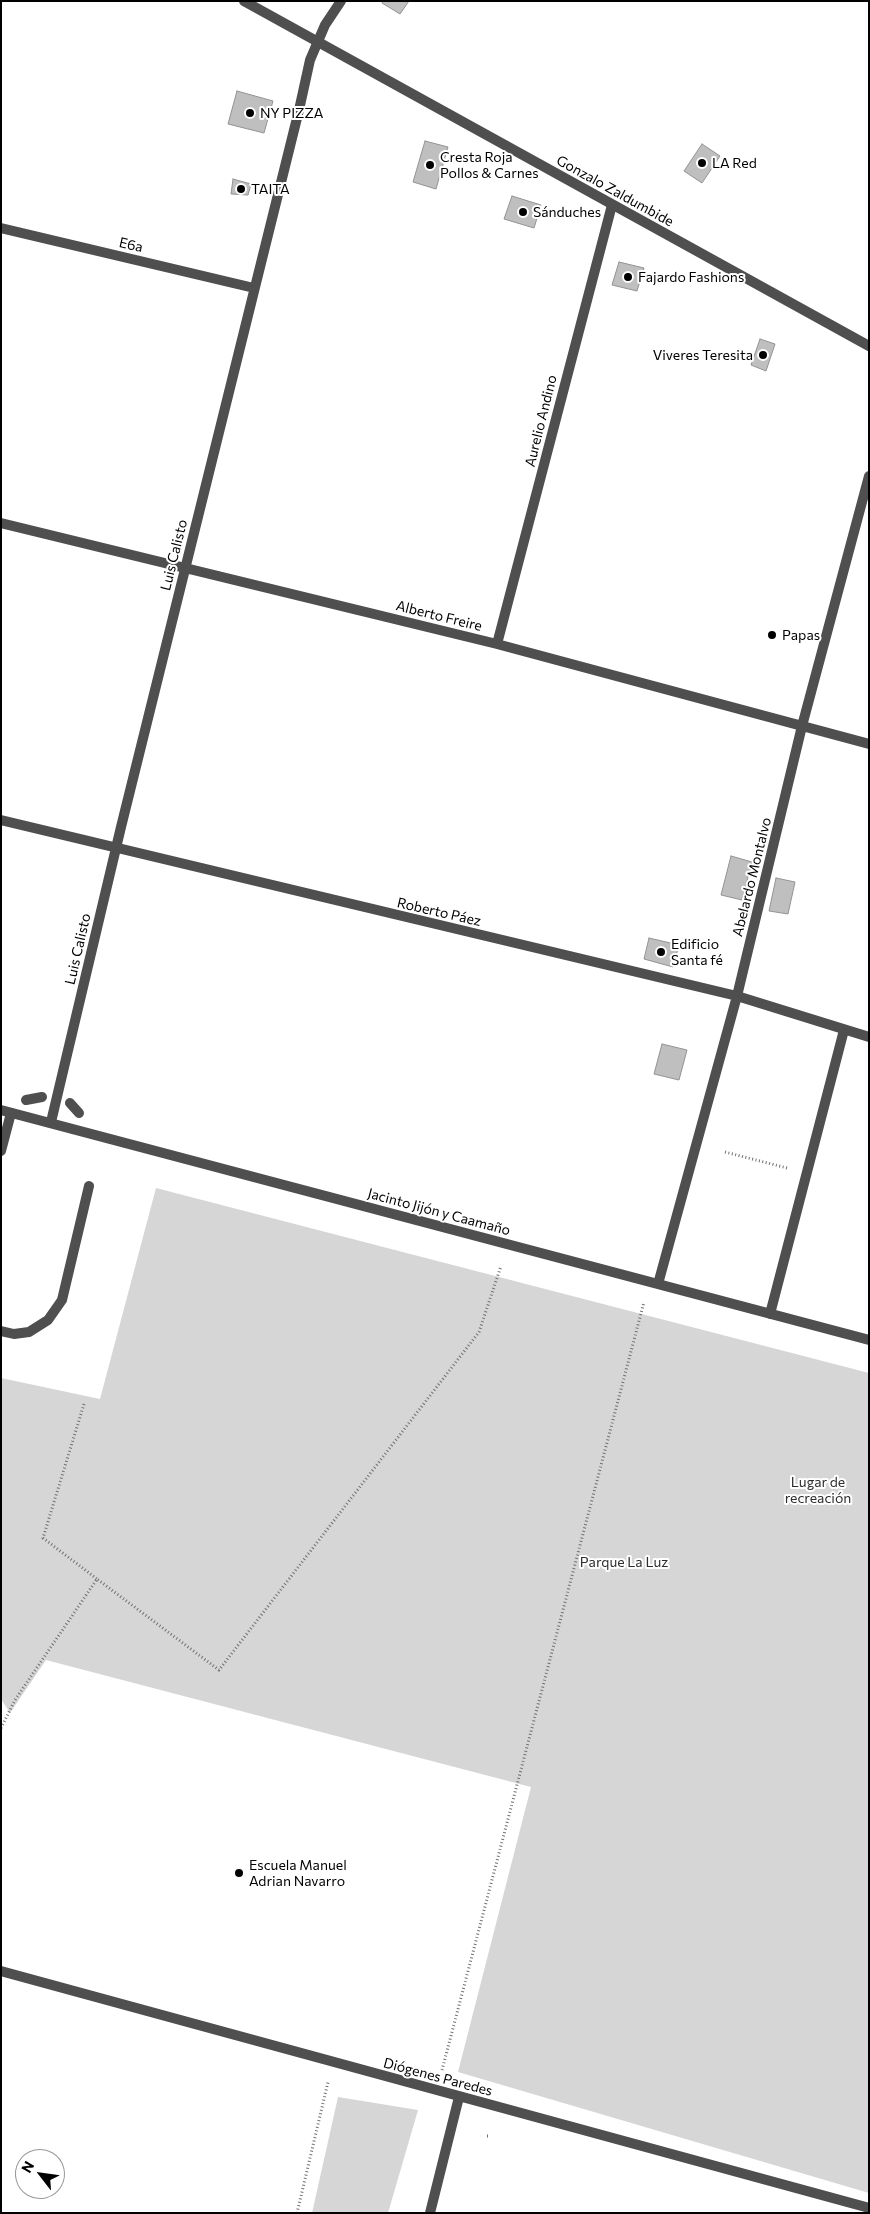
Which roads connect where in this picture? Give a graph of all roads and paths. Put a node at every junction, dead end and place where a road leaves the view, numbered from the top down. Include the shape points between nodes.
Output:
1 (244, 1) edge
2 (341, 1) edge
3 (316, 42) junction
4 (612, 205) junction
5 (1, 228) edge
6 (254, 288) junction
7 (869, 346) edge
8 (869, 476) edge
9 (1, 523) edge
10 (185, 569) junction
11 (497, 644) junction
12 (802, 726) junction
13 (869, 744) edge
14 (1, 820) edge
15 (116, 849) junction
16 (737, 996) junction
17 (844, 1030) junction
18 (869, 1037) edge
19 (42, 1097) dead end
20 (26, 1100) dead end
21 (70, 1103) dead end
22 (6, 1111) edge
23 (79, 1113) dead end
24 (51, 1122) junction
25 (1, 1151) edge
26 (725, 1152) dead end
27 (792, 1170) dead end
28 (89, 1186) dead end
29 (501, 1266) dead end
30 (658, 1284) junction
31 (644, 1301) dead end
32 (770, 1314) junction
33 (1, 1331) edge
34 (869, 1340) edge
35 (84, 1404) dead end
36 (98, 1579) junction
37 (1, 1728) edge
38 (1, 1971) edge
39 (441, 2075) dead end
40 (329, 2078) dead end
41 (459, 2097) junction
42 (869, 2208) edge
43 (297, 2213) edge
44 (430, 2213) edge

1 - 3 street, Gonzalo Zaldumbide
2 - 3 street, Luis Calisto
3 - 4 street, Gonzalo Zaldumbide
3 - 6 street, Luis Calisto
4 - 7 street, Gonzalo Zaldumbide
4 - 11 street, Aurelio Andino
5 - 6 street, E6a
6 - 10 street, Luis Calisto
8 - 12 street, Abelardo Montalvo
9 - 10 street, Alberto Freire
10 - 11 street, Alberto Freire
10 - 15 street, Luis Calisto
11 - 12 street, Alberto Freire
12 - 13 street, Alberto Freire
12 - 16 street, Abelardo Montalvo
14 - 15 street, Roberto Páez
15 - 16 street, Roberto Páez
15 - 24 street, Luis Calisto
16 - 17 street, Roberto Páez
16 - 30 street, Abelardo Montalvo
17 - 18 street, Roberto Páez
17 - 32 street
19 - 20 street
21 - 23 street
22 - 24 street, Jacinto Jijón y Caamaño
22 - 25 street
24 - 30 street, Jacinto Jijón y Caamaño
26 - 27 path
28 - 33 street via 62,1300 48,1320 29,1332 14,1334
29 - 36 path via 479,1332 220,1670
30 - 32 street, Jacinto Jijón y Caamaño
31 - 39 path
32 - 34 street, Jacinto Jijón y Caamaño
35 - 36 path via 43,1538
36 - 37 path via 15,1700
38 - 41 street, Diógenes Paredes
40 - 43 path
41 - 42 street, Diógenes Paredes
41 - 44 street

